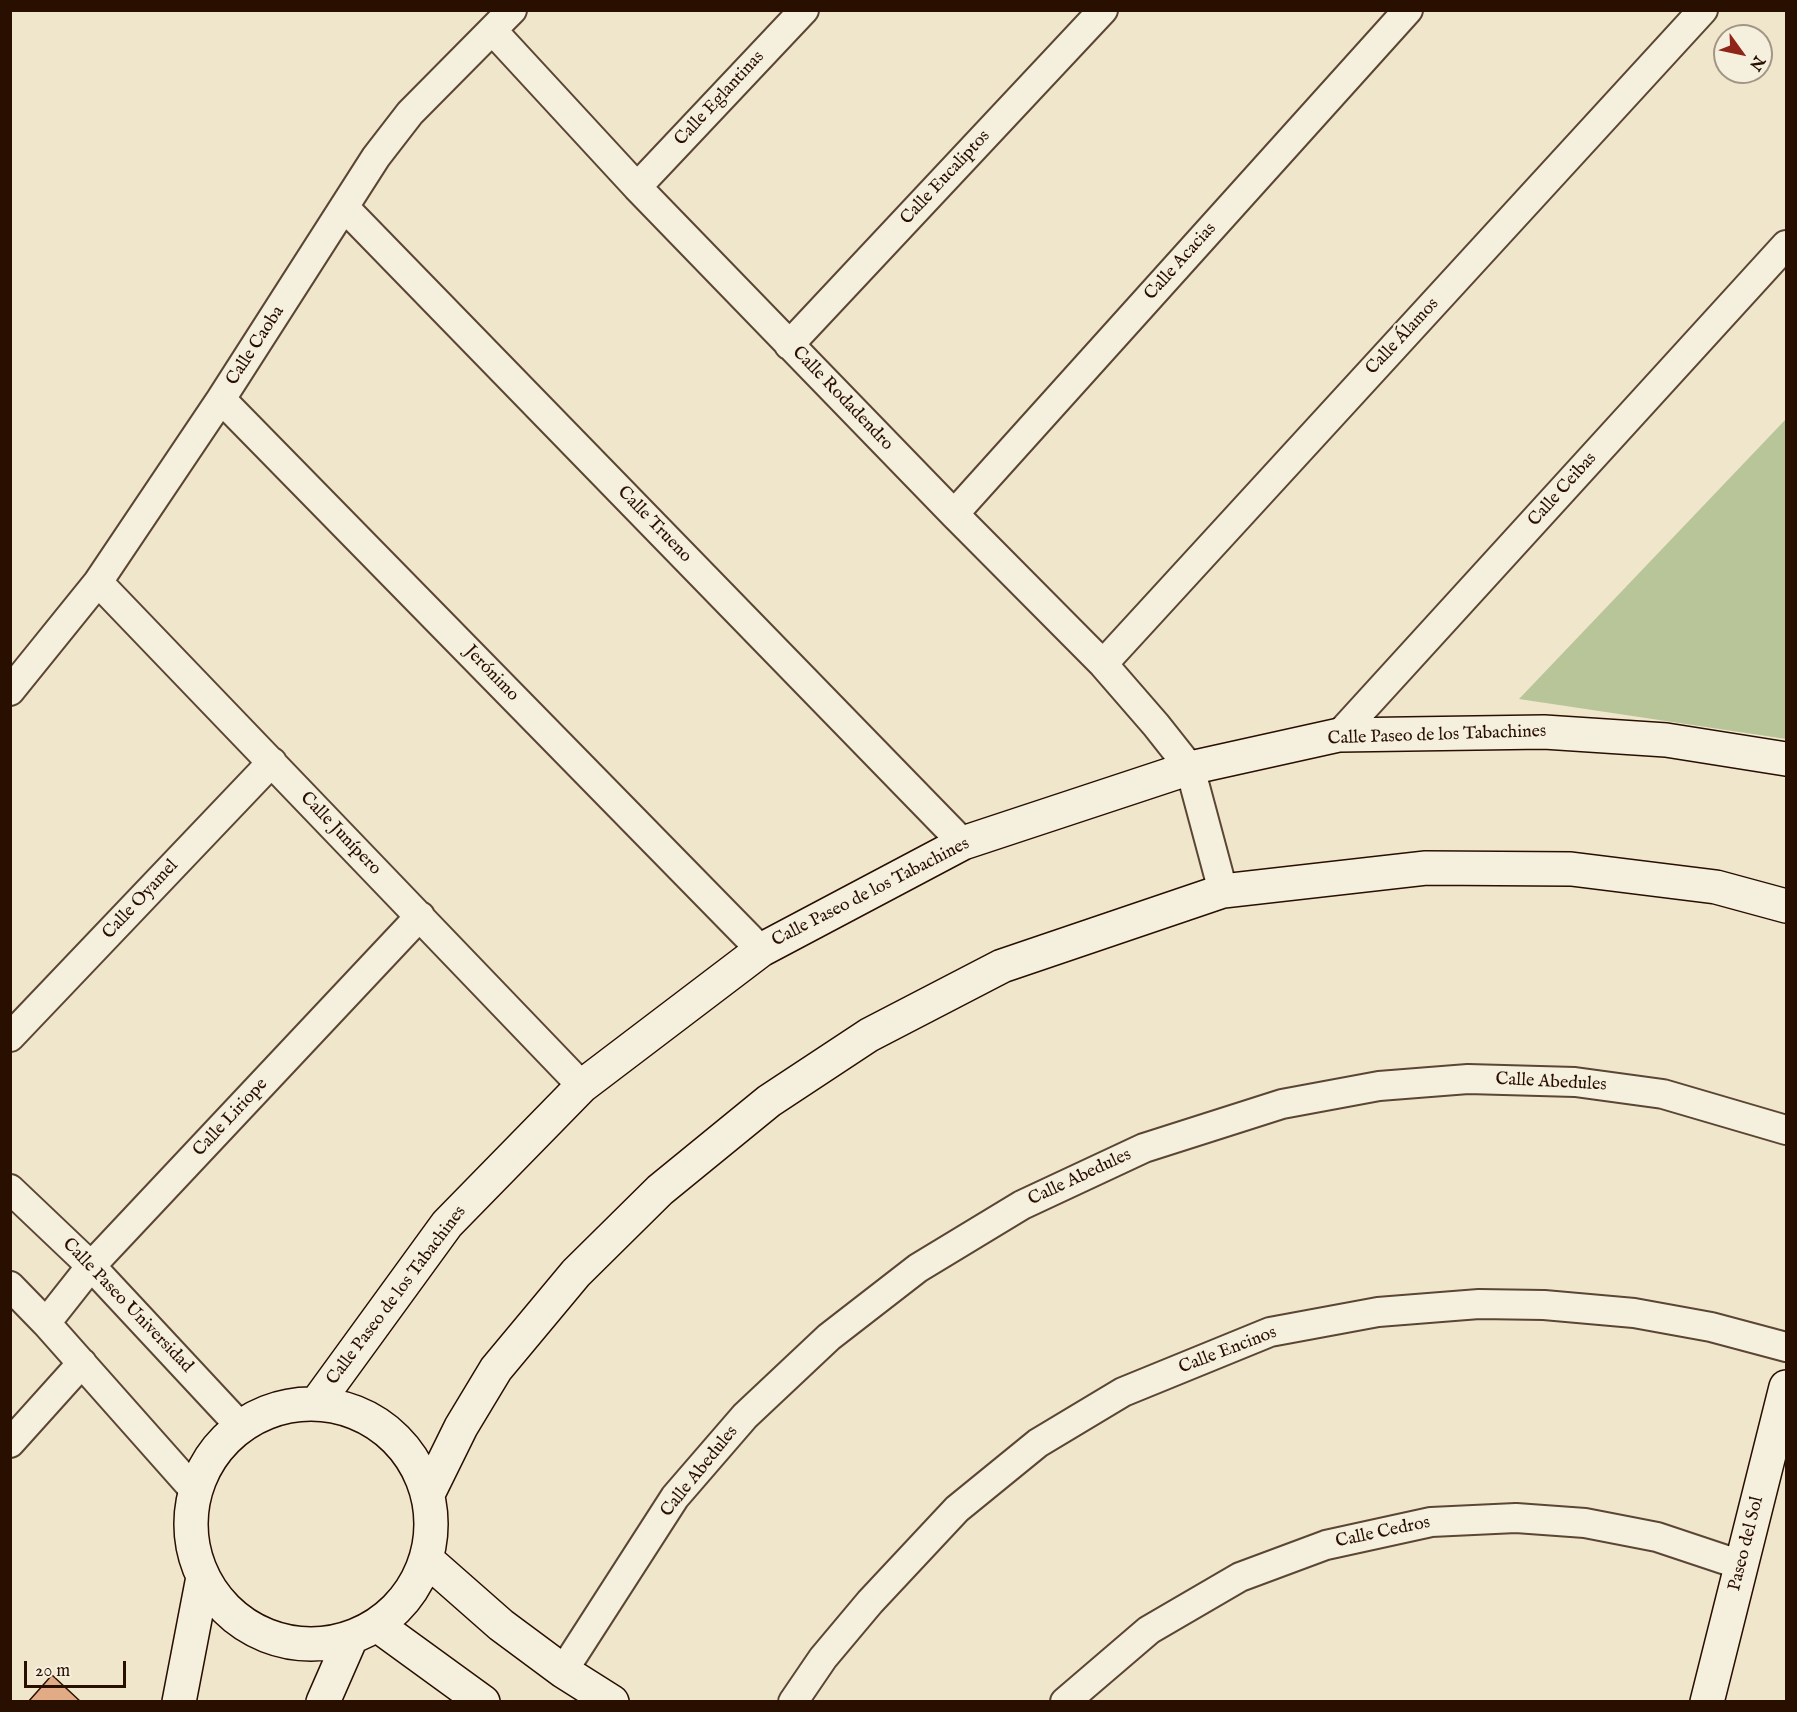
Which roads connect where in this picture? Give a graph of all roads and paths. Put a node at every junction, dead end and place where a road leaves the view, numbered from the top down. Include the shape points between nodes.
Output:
1 (512, 10) edge
2 (804, 10) edge
3 (1103, 10) edge
4 (1408, 10) edge
5 (1703, 10) edge
6 (493, 31) junction
7 (637, 187) junction
8 (345, 208) junction
9 (1786, 244) edge
10 (789, 345) junction
11 (221, 399) junction
12 (954, 514) junction
13 (98, 582) junction
14 (1103, 664) junction
15 (10, 691) edge
16 (1339, 735) junction
17 (1786, 759) edge
18 (272, 762) junction
19 (1190, 768) junction
20 (963, 843) junction
21 (1223, 891) junction
22 (1786, 906) edge
23 (420, 916) junction
24 (761, 950) junction
25 (10, 1037) edge
26 (582, 1086) junction
27 (1786, 1130) edge
28 (10, 1189) edge
29 (91, 1266) junction
30 (10, 1286) edge
31 (46, 1323) junction
32 (1786, 1347) edge
33 (82, 1363) junction
34 (1786, 1387) edge
35 (316, 1404) junction
36 (241, 1427) junction
37 (10, 1443) edge
38 (196, 1492) junction
39 (428, 1494) junction
40 (426, 1559) junction
41 (1741, 1565) junction
42 (203, 1577) junction
43 (364, 1631) junction
44 (563, 1671) junction
45 (179, 1701) edge
46 (323, 1701) edge
47 (483, 1701) edge
48 (612, 1701) edge
49 (794, 1701) edge
50 (1065, 1701) edge
51 (1707, 1701) edge

1 - 6 street, Calle Caoba
2 - 7 street, Calle Eglantinas
3 - 10 street, Calle Eucaliptos
4 - 12 street, Calle Acacias
5 - 14 street, Calle Álamos
6 - 7 street, Calle Rodadendro
6 - 8 street, Calle Caoba via 410,113
7 - 10 street, Calle Rodadendro
8 - 11 street, Calle Caoba
8 - 20 street, Calle Trueno
9 - 16 street, Calle Ceibas
10 - 12 street, Calle Rodadendro
11 - 13 street, Calle Caoba
11 - 24 street, Jerónimo
12 - 14 street, Calle Rodadendro
13 - 15 street, Calle Caoba
13 - 18 street, Calle Junípero
14 - 19 street, Calle Rodadendro
16 - 17 street, Calle Paseo de los Tabachines via 1544,732 1666,740
16 - 19 street, Calle Paseo de los Tabachines
18 - 23 street, Calle Junípero
18 - 25 street, Calle Oyamel
19 - 20 street, Calle Paseo de los Tabachines
19 - 21 street
20 - 24 street, Calle Paseo de los Tabachines
21 - 22 street via 1426,868 1571,869 1716,887
21 - 39 street via 1002,966 869,1035 769,1101 660,1190 576,1273 496,1369 461,1427
23 - 26 street, Calle Junípero
23 - 29 street, Calle Liriope
24 - 26 street, Calle Paseo de los Tabachines
26 - 35 street, Calle Paseo de los Tabachines via 447,1224
27 - 44 street, Calle Abedules via 1663,1094 1575,1082 1468,1079 1379,1086 1282,1104 1144,1148 1023,1205 918,1268 829,1337 745,1416 675,1497
28 - 29 street, Calle Paseo Universidad
29 - 31 street, Calle Liriope
29 - 36 street, Calle Paseo Universidad
30 - 31 street
31 - 33 street
32 - 49 street, Calle Encinos via 1634,1312 1544,1305 1479,1304 1378,1312 1270,1332 1123,1392 1038,1443 957,1509 870,1602 823,1658
33 - 37 street
33 - 38 street
34 - 41 street, Paseo del Sol
35 - 36 street via 276,1409
35 - 39 street via 346,1408 375,1421 398,1440 417,1466
36 - 38 street via 213,1455
38 - 42 street via 191,1521
39 - 40 street via 431,1527
40 - 43 street via 407,1596
40 - 44 street via 501,1625
41 - 50 street, Calle Cedros via 1657,1537 1585,1523 1516,1518 1431,1522 1326,1545 1240,1577 1149,1630
41 - 51 street, Paseo del Sol
42 - 43 street via 219,1601 240,1621 265,1636 322,1644
42 - 45 street
43 - 46 street
43 - 47 street
44 - 48 street

